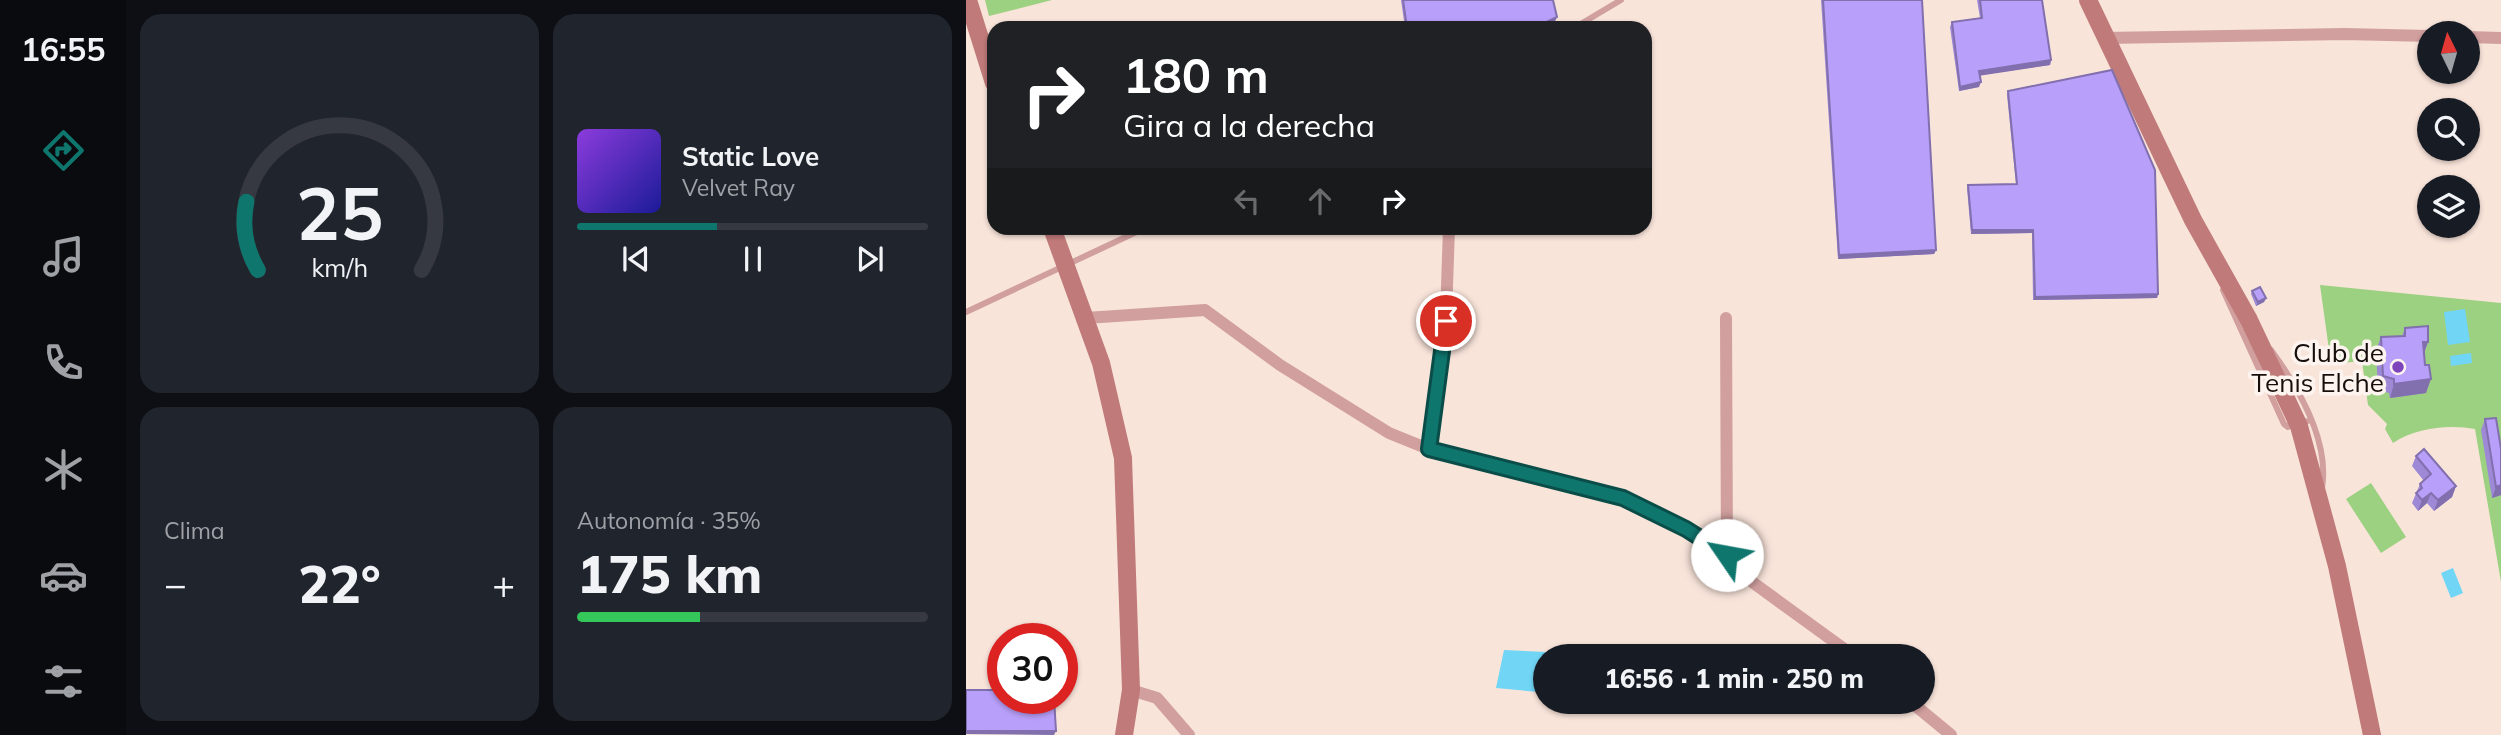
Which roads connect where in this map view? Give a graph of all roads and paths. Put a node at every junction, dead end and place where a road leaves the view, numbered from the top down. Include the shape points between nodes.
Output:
1 (968, 0) edge
2 (1621, 0) edge
3 (2088, 0) edge
4 (1586, 21) edge
5 (2417, 36) edge
6 (2480, 37) edge
7 (2104, 38) junction
8 (2501, 38) edge
9 (987, 61) edge
10 (1055, 235) edge
11 (1130, 235) edge
12 (1449, 235) edge
13 (1066, 264) junction
14 (2222, 272) junction
15 (966, 312) edge
16 (1086, 318) junction
17 (1726, 318) dead end
18 (2277, 380) junction
19 (1429, 449) junction
20 (1727, 555) junction
21 (1837, 644) edge
22 (1131, 690) junction
23 (1926, 714) edge
24 (1124, 735) edge
25 (1189, 735) edge
26 (1951, 735) edge
27 (2372, 735) edge

1 - 9 main road
2 - 4 lane
3 - 7 main road
5 - 7 street
6 - 8 street
7 - 14 main road
10 - 13 main road
11 - 13 lane
12 - 19 street via 1446,345
13 - 15 lane
13 - 16 main road
14 - 18 main road
14 - 18 lane via 2222,287
16 - 19 street via 1205,310 1280,365 1389,433
16 - 22 main road via 1122,458
17 - 20 street
18 - 27 main road via 2305,423
19 - 20 street via 1623,498
20 - 21 street via 1748,579
22 - 24 main road
22 - 25 street via 1157,698
23 - 26 street

